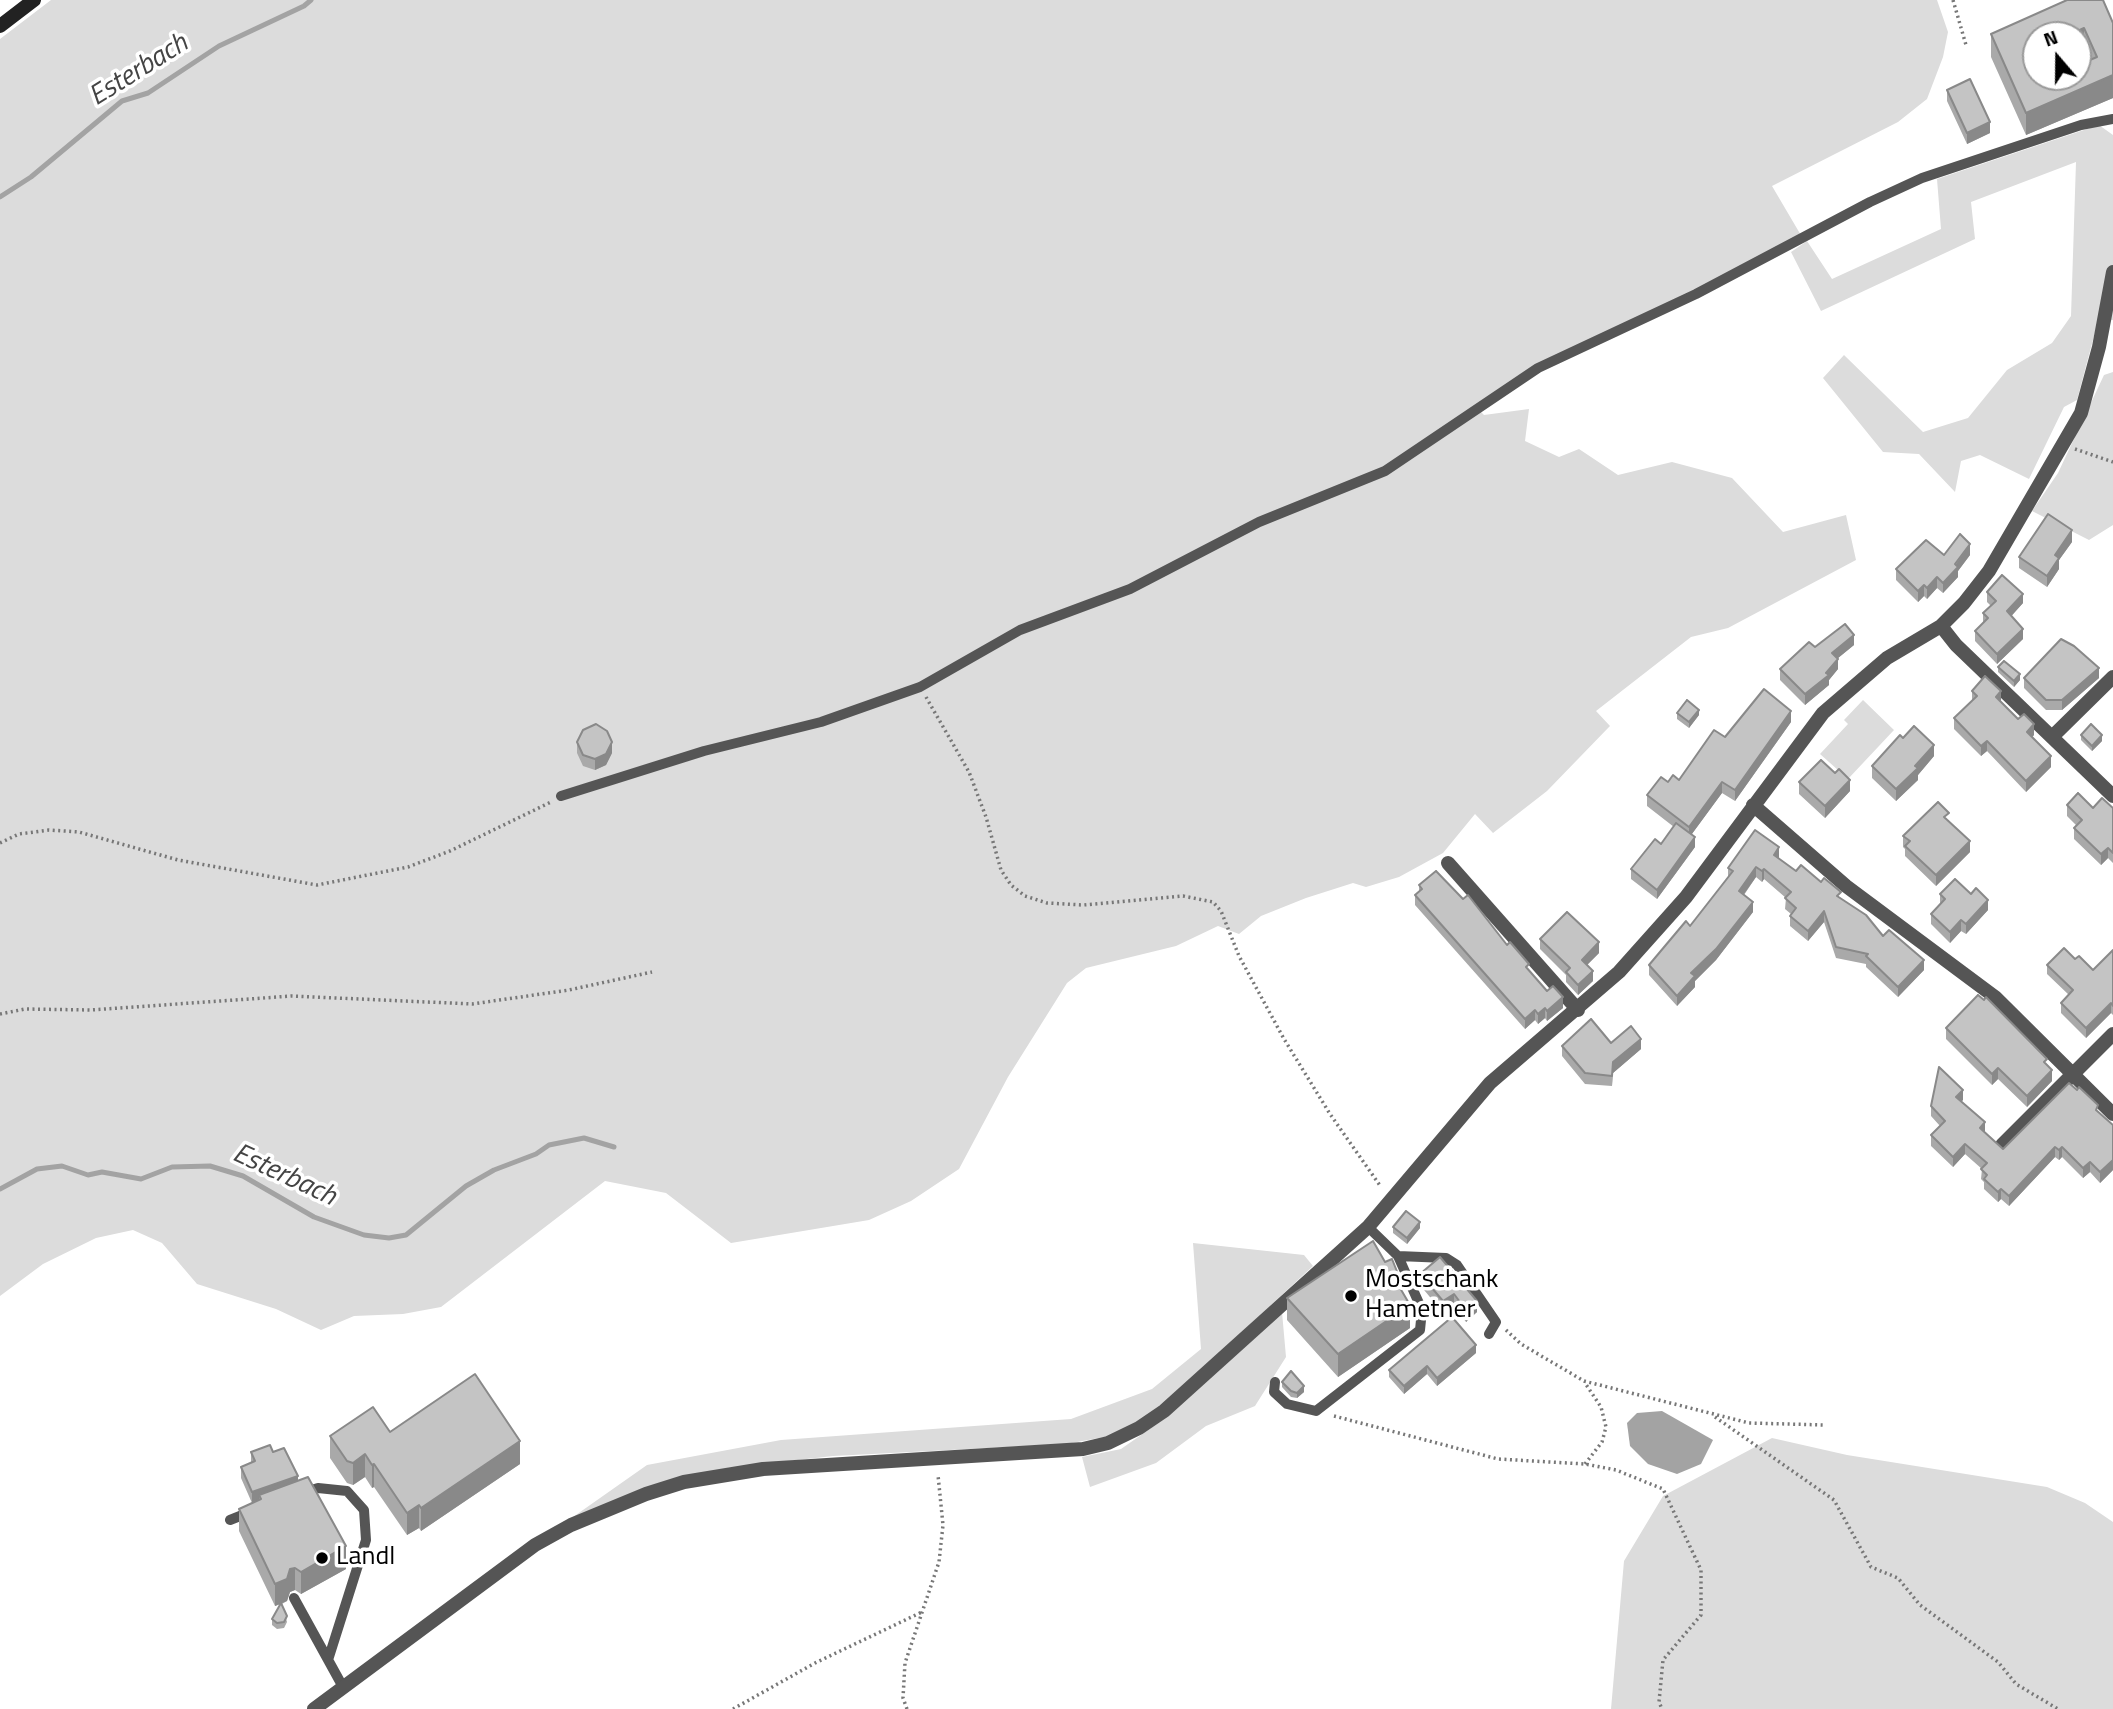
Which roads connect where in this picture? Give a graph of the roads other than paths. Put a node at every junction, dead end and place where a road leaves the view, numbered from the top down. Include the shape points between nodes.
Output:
1 (34, 0) edge
2 (0, 26) edge
3 (2113, 119) edge
4 (2113, 272) edge
5 (1941, 626) junction
6 (2113, 677) edge
7 (2052, 737) junction
8 (561, 796) road end
9 (2113, 796) edge
10 (1753, 805) junction
11 (1448, 863) dead end
12 (1578, 1010) junction
13 (2113, 1034) edge
14 (2072, 1075) junction
15 (2113, 1114) edge
16 (2002, 1145) edge
17 (1368, 1227) junction
18 (1398, 1256) junction
19 (1489, 1334) dead end
20 (1275, 1382) dead end
21 (293, 1496) edge
22 (268, 1505) edge
23 (230, 1520) dead end
24 (294, 1598) dead end
25 (328, 1660) junction
26 (343, 1687) junction
27 (314, 1709) edge

1 - 2 street
3 - 8 lane via 2081,125 1922,178 1870,202 1696,294 1538,368 1385,471 1259,522 1130,589 1020,631 920,687 821,722 690,755
4 - 5 street via 2081,413 1989,570
5 - 7 street
5 - 10 street via 1887,658 1823,713
6 - 7 street
7 - 9 street
10 - 12 street via 1655,934
10 - 14 street via 1846,886 1995,997
11 - 12 street
12 - 17 street via 1490,1083
13 - 14 street
14 - 15 street
14 - 16 street
17 - 18 lane
17 - 26 street via 1190,1390 1139,1428 1108,1443 1083,1449 763,1469 684,1482 608,1509 536,1545
18 - 19 lane via 1446,1258 1457,1265 1496,1322
18 - 20 lane via 1422,1310 1420,1330 1316,1411 1287,1404 1274,1392
21 - 25 lane via 318,1488 347,1491 364,1510 366,1539
22 - 23 lane
24 - 25 lane
25 - 26 lane
26 - 27 street

